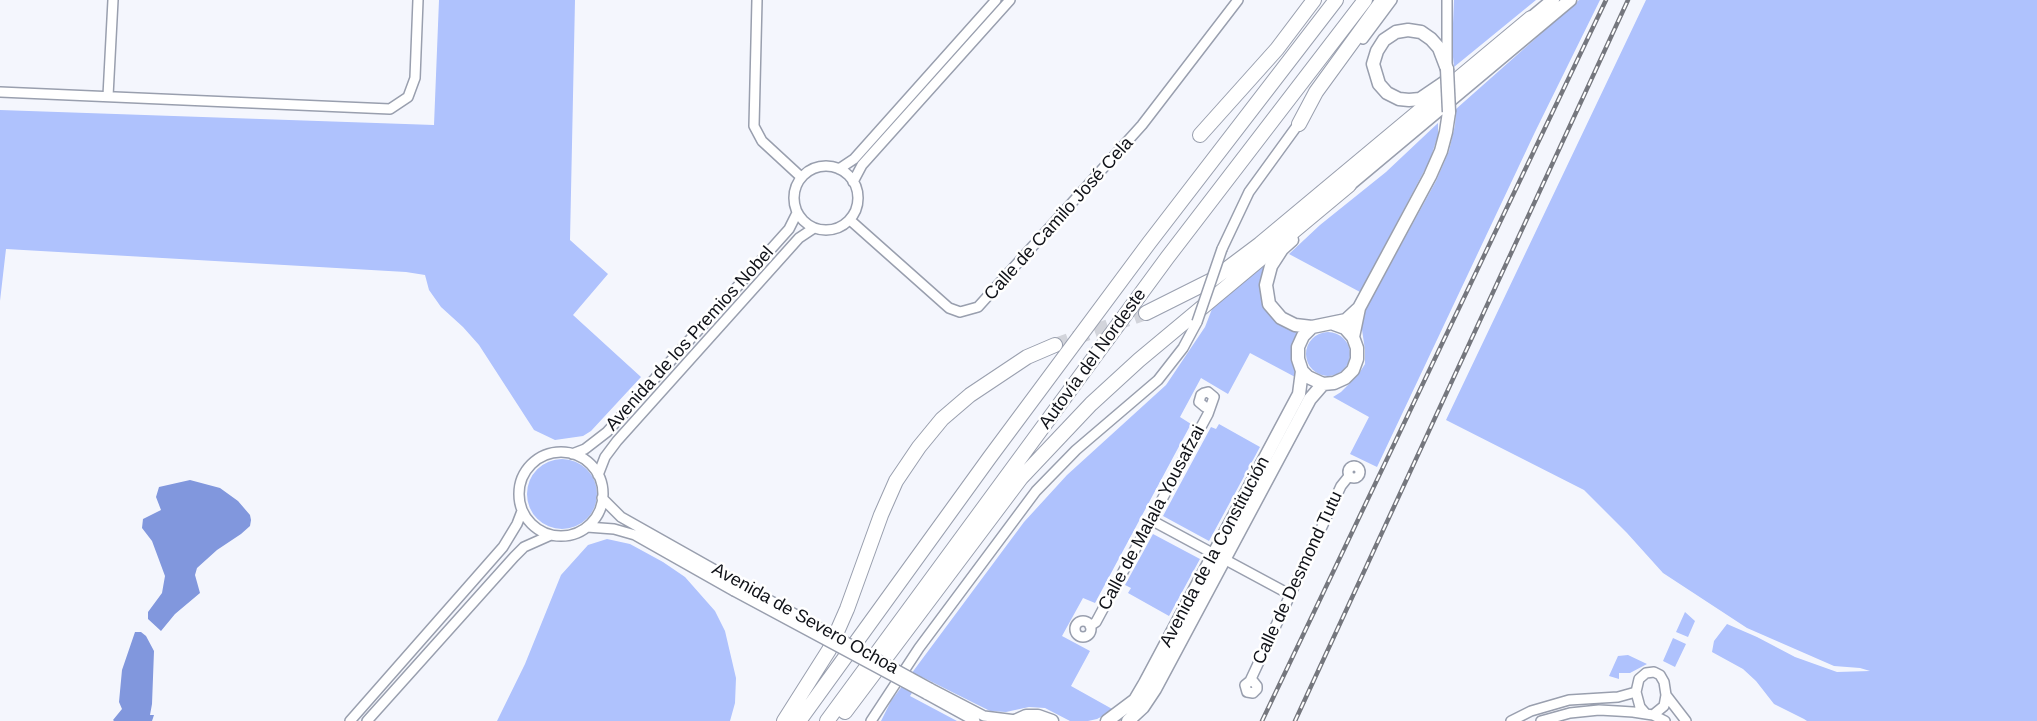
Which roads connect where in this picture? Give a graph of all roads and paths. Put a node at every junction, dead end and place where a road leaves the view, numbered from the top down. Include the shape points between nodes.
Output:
1 (113, 0) edge
2 (418, 0) edge
3 (757, 0) edge
4 (996, 0) edge
5 (1010, 0) edge
6 (1238, 0) edge
7 (1314, 0) edge
8 (1336, 0) edge
9 (1365, 0) edge
10 (1383, 0) edge
11 (1392, 0) edge
12 (1447, 0) edge
13 (1553, 0) edge
14 (1570, 0) edge
15 (1532, 18) junction
16 (1447, 67) junction
17 (0, 92) edge
18 (108, 96) junction
19 (1299, 124) junction
20 (1200, 135) dead end
21 (839, 169) junction
22 (801, 177) junction
23 (853, 182) junction
24 (1349, 184) junction
25 (797, 213) junction
26 (850, 219) junction
27 (814, 228) junction
28 (1359, 308) junction
29 (1146, 313) tunnel mouth
30 (1334, 324) junction
31 (1312, 327) junction
32 (1353, 337) junction
33 (1055, 345) tunnel mouth
34 (1302, 371) junction
35 (1323, 384) junction
36 (1209, 407) dead end
37 (572, 454) junction
38 (598, 475) junction
39 (1349, 476) dead end
40 (602, 498) junction
41 (522, 511) junction
42 (1151, 520) junction
43 (587, 526) junction
44 (551, 535) junction
45 (1219, 557) junction
46 (736, 587) junction
47 (1289, 594) junction
48 (1090, 626) dead end
49 (1250, 681) dead end
50 (928, 691) junction
51 (1636, 692) junction
52 (1666, 695) junction
53 (1143, 707) junction
54 (1650, 714) junction
55 (350, 721) edge
56 (367, 721) edge
57 (784, 721) edge
58 (799, 721) edge
59 (826, 721) edge
60 (838, 721) edge
61 (871, 721) edge
62 (975, 721) edge
63 (1015, 721) edge
64 (1052, 721) edge
65 (1107, 721) edge
66 (1128, 721) edge
67 (1139, 721) edge
68 (1511, 721) edge
69 (1541, 721) edge
70 (1665, 721) edge
71 (1686, 721) edge

1 - 18 street
2 - 18 street via 415,78 408,97 390,109
3 - 22 street via 754,126 762,141
4 - 21 street via 854,159
5 - 23 street via 862,165
6 - 26 street, Calle de Camilo José Cela via 1142,125 978,307 960,312 949,308
7 - 20 highway via 1277,49
8 - 58 highway, Autovía del Nordeste via 1149,243
9 - 59 highway, Autovía del Nordeste via 1160,268
10 - 19 highway via 1316,92
11 - 19 street
12 - 16 street
13 - 15 main road
14 - 24 main road
15 - 16 main road via 1419,99 1399,99 1387,93 1379,84 1374,64 1384,40 1408,30 1431,39
15 - 29 highway via 1260,244 1212,280
16 - 28 main road, bridge via 1449,112 1441,151
17 - 18 street
19 - 61 street, bridge via 1249,192 1183,348 1158,380 1076,450 1036,491 918,648
21 - 22 street via 819,167
21 - 23 street
22 - 25 street via 794,194
23 - 26 street via 858,201
24 - 31 main road via 1282,249 1271,266 1266,285 1269,304 1281,318
24 - 60 highway via 1091,404 1021,478
25 - 27 street
25 - 37 street, Avenida de los Premios Nobel via 789,229 607,432
26 - 27 street via 833,229
27 - 38 street, Avenida de los Premios Nobel via 800,238 624,433 605,457
28 - 30 main road via 1346,320
28 - 32 main road
30 - 31 main road
30 - 32 main road
31 - 34 main road via 1298,347
32 - 35 main road via 1358,348 1353,370 1345,378
33 - 57 highway via 1027,357 970,394 919,447 896,481 829,650
34 - 35 main road
34 - 45 main road, Avenida de la Constitución via 1299,394
35 - 45 main road, Avenida de la Constitución via 1310,399
36 - 42 street, Calle de Malala Yousafzai
37 - 38 street via 592,466
37 - 41 street via 542,457 527,470 518,495
38 - 40 street
39 - 47 street, Calle de Desmond Tutu
40 - 43 street via 598,514
40 - 46 street, Avenida de Severo Ochoa via 621,517
41 - 44 street via 534,526
41 - 55 street via 503,547
42 - 45 street
42 - 48 street, Calle de Malala Yousafzai via 1096,622
43 - 44 street via 564,536
43 - 46 street, Avenida de Severo Ochoa via 635,536
44 - 56 street via 531,543 514,557
45 - 47 street
45 - 53 main road, Avenida de la Constitución
45 - 65 main road, Avenida de la Constitución via 1135,700
46 - 50 street, Avenida de Severo Ochoa, bridge
47 - 49 street, Calle de Desmond Tutu
50 - 62 street, Avenida de Severo Ochoa
50 - 63 street, Avenida de Severo Ochoa via 984,716
51 - 52 street via 1639,679 1654,672 1664,682
51 - 54 street via 1640,708
51 - 68 street via 1569,700
52 - 54 street via 1664,706
52 - 71 street
53 - 66 main road, Avenida de la Constitución
53 - 67 street
54 - 69 street via 1599,710
54 - 70 street
63 - 64 main road via 1038,716

